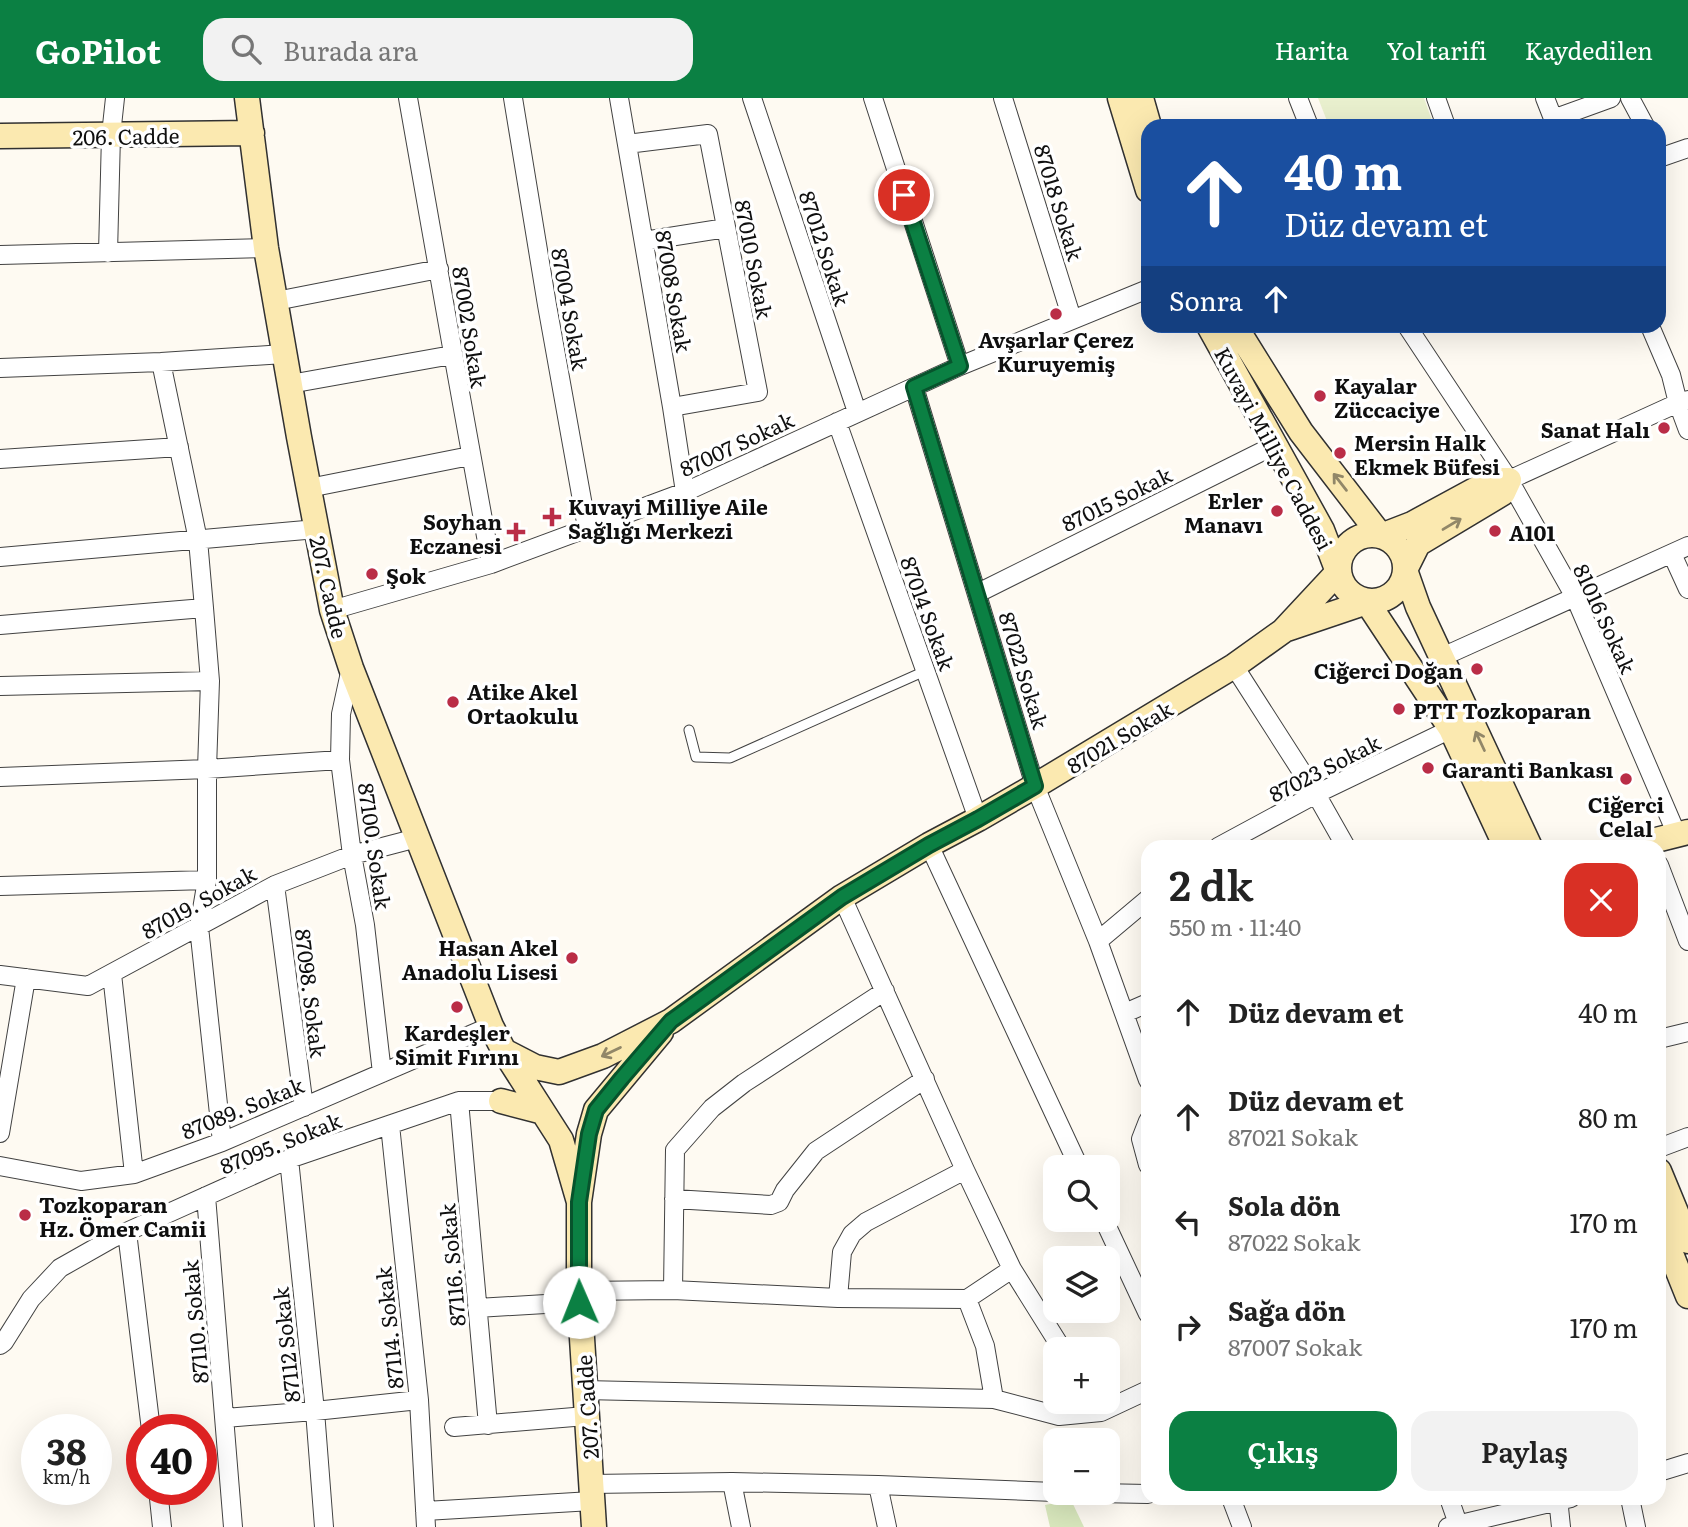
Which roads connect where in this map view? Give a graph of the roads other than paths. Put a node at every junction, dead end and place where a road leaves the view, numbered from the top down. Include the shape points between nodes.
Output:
1 (115, 98) edge
2 (247, 98) edge
3 (408, 98) edge
4 (513, 98) edge
5 (619, 98) edge
6 (752, 98) edge
7 (873, 98) edge
8 (1003, 98) edge
9 (1120, 98) edge
10 (1141, 98) edge
11 (1298, 98) edge
12 (1436, 98) edge
13 (1545, 98) edge
14 (1611, 98) edge
15 (1630, 98) edge
16 (1147, 119) edge
17 (1306, 119) edge
18 (1444, 119) edge
19 (1554, 119) edge
20 (1562, 119) edge
21 (1641, 119) edge
22 (252, 134) junction
23 (111, 135) junction
24 (0, 136) edge
25 (627, 145) junction
26 (1688, 148) edge
27 (1666, 154) edge
28 (1141, 167) edge
29 (726, 228) junction
30 (644, 241) junction
31 (266, 248) junction
32 (108, 253) junction
33 (0, 255) edge
34 (439, 269) junction
35 (1141, 292) edge
36 (276, 301) junction
37 (1072, 319) junction
38 (1213, 333) edge
39 (1239, 333) edge
40 (1412, 333) edge
41 (1653, 333) edge
42 (284, 354) junction
43 (452, 355) junction
44 (161, 362) junction
45 (1688, 365) edge
46 (960, 366) junction
47 (0, 368) edge
48 (1671, 375) junction
49 (290, 384) junction
50 (914, 387) junction
51 (1683, 402) edge
52 (672, 408) junction
53 (857, 412) junction
54 (837, 422) junction
55 (1688, 430) edge
56 (1275, 445) junction
57 (179, 447) junction
58 (470, 456) junction
59 (0, 459) edge
60 (1509, 480) junction
61 (309, 488) junction
62 (685, 492) junction
63 (587, 528) junction
64 (317, 529) junction
65 (1381, 536) junction
66 (198, 540) junction
67 (1680, 550) edge
68 (0, 557) edge
69 (491, 564) junction
70 (1405, 570) junction
71 (1338, 572) junction
72 (1688, 589) edge
73 (978, 593) junction
74 (1574, 597) junction
75 (1367, 602) junction
76 (204, 607) junction
77 (332, 610) junction
78 (0, 625) edge
79 (1283, 631) junction
80 (1442, 657) junction
81 (1234, 666) junction
82 (351, 668) junction
83 (925, 671) junction
84 (210, 681) junction
85 (0, 686) edge
86 (1451, 729) junction
87 (689, 730) dead end
88 (340, 761) junction
89 (207, 769) junction
90 (0, 777) edge
91 (1035, 786) junction
92 (1316, 794) junction
93 (978, 819) junction
94 (1682, 833) edge
95 (417, 838) junction
96 (1231, 840) edge
97 (1342, 840) edge
98 (1503, 840) edge
99 (1527, 840) edge
100 (1659, 840) edge
101 (929, 845) junction
102 (352, 855) junction
103 (207, 880) junction
104 (1666, 883) edge
105 (275, 885) junction
106 (0, 886) edge
107 (842, 897) junction
108 (1141, 905) edge
109 (199, 926) junction
110 (1688, 940) edge
111 (1098, 941) junction
112 (112, 974) junction
113 (0, 975) edge
114 (26, 978) junction
115 (885, 991) junction
116 (1141, 1006) edge
117 (1125, 1013) junction
118 (671, 1021) junction
119 (491, 1026) junction
120 (1688, 1032) edge
121 (1666, 1037) edge
122 (504, 1051) junction
123 (1141, 1060) edge
124 (559, 1072) junction
125 (382, 1073) junction
126 (925, 1079) junction
127 (459, 1101) junction
128 (501, 1101) joint
129 (304, 1107) junction
130 (596, 1110) junction
131 (543, 1112) junction
132 (390, 1125) junction
133 (0, 1133) edge
134 (1688, 1137) edge
135 (222, 1142) junction
136 (1666, 1146) edge
137 (1073, 1155) edge
138 (289, 1160) junction
139 (0, 1166) edge
140 (965, 1170) junction
141 (134, 1174) junction
142 (206, 1196) junction
143 (674, 1199) junction
144 (579, 1202) junction
145 (1666, 1210) edge
146 (127, 1232) junction
147 (1110, 1232) edge
148 (1666, 1238) edge
149 (1674, 1254) edge
150 (1012, 1269) junction
151 (673, 1290) junction
152 (579, 1296) junction
153 (1688, 1296) edge
154 (838, 1298) junction
155 (967, 1298) junction
156 (1141, 1299) edge
157 (477, 1308) junction
158 (1054, 1337) edge
159 (0, 1345) edge
160 (584, 1391) junction
161 (1141, 1392) edge
162 (993, 1399) junction
163 (419, 1400) junction
164 (1120, 1400) edge
165 (315, 1411) junction
166 (1043, 1412) edge
167 (149, 1414) edge
168 (586, 1416) junction
169 (226, 1418) junction
170 (488, 1425) junction
171 (454, 1427) dead end
172 (1688, 1463) edge
173 (1666, 1470) edge
174 (732, 1482) junction
175 (878, 1485) junction
176 (1043, 1492) edge
177 (592, 1493) junction
178 (1120, 1493) edge
179 (1141, 1494) edge
180 (160, 1505) edge
181 (1234, 1505) edge
182 (1450, 1505) edge
183 (1538, 1505) edge
184 (1562, 1505) edge
185 (1631, 1505) edge
186 (426, 1519) edge
187 (1453, 1526) edge
188 (162, 1527) edge
189 (233, 1527) edge
190 (324, 1527) edge
191 (594, 1527) edge
192 (741, 1527) edge
193 (887, 1527) edge
194 (1242, 1527) edge
195 (1562, 1527) edge
196 (1636, 1527) edge

1 - 23 street
2 - 22 street, 207. Cadde
3 - 34 street, 87002 Sokak
4 - 63 street, 87004 Sokak
5 - 25 street, 87008 Sokak
6 - 53 street, 87012 Sokak
7 - 46 street
8 - 37 street, 87018 Sokak
9 - 28 street
10 - 16 street
11 - 17 street
12 - 18 street
13 - 19 street
14 - 20 street
15 - 21 street
22 - 23 street, 206. Cadde
22 - 31 street, 207. Cadde
23 - 24 street, 206. Cadde
23 - 32 street
25 - 29 street, 87010 Sokak via 708,134
25 - 30 street, 87008 Sokak
26 - 27 street
29 - 30 street
29 - 52 street, 87010 Sokak via 758,392
30 - 52 street, 87008 Sokak
31 - 32 street
31 - 36 street, 207. Cadde
32 - 33 street
34 - 36 street
34 - 43 street, 87002 Sokak
35 - 37 street, 87007 Sokak
36 - 42 street, 207. Cadde
37 - 46 street, 87007 Sokak
38 - 56 street, Kuvayi Milliye Caddesi
65 -> 39 street, Kuvayi Milliye Caddesi via 1301,432
40 - 60 street, 81016 Sokak
41 - 48 street
42 - 44 street
42 - 49 street, 207. Cadde
43 - 49 street
43 - 58 street, 87002 Sokak
44 - 47 street
44 - 57 street
45 - 48 street
46 - 50 street, 87007 Sokak
48 - 51 street
49 - 61 street, 207. Cadde
50 - 53 street, 87007 Sokak
50 - 73 street, 87022 Sokak
51 - 55 street
51 - 60 street
52 - 62 street, 87008 Sokak
53 - 54 street, 87007 Sokak
54 - 62 street, 87007 Sokak
54 - 83 street, 87014 Sokak
56 - 71 street, Kuvayi Milliye Caddesi via 1322,530
56 - 73 street, 87015 Sokak
57 - 59 street
57 - 66 street
58 - 61 street
58 - 69 street, 87002 Sokak
60 - 65 street via 1493,480
70 -> 60 street via 1418,544 1503,493
60 - 74 street, 81016 Sokak
61 - 64 street, 207. Cadde
62 - 63 street, 87007 Sokak
63 - 69 street, 87007 Sokak
64 - 66 street
64 - 77 street, 207. Cadde
65 - 70 street via 1399,549
65 - 71 street via 1359,537 1350,543
66 - 68 street
66 - 76 street
67 - 72 street
67 - 74 street
69 - 77 street, 87007 Sokak
70 - 75 street via 1403,581 1389,597
70 - 80 street
71 - 75 street via 1348,592
71 - 79 street, 87021 Sokak
73 - 91 street, 87022 Sokak
74 - 80 street
74 - 94 street, 81016 Sokak
75 - 79 street, 87021 Sokak
75 - 86 street
76 - 78 street
76 - 84 street
77 - 82 street, 207. Cadde
79 - 81 street, 87021 Sokak
99 -> 80 street
81 - 91 street, 87021 Sokak
81 - 92 street
82 - 88 street, 87100. Sokak via 341,714
82 - 95 street, 207. Cadde
83 - 87 lane via 730,758 696,757
83 - 93 street, 87014 Sokak
84 - 85 street
84 - 89 street
86 - 92 street, 87023 Sokak
86 - 98 street
88 - 89 street
88 - 102 street, 87100. Sokak
89 - 90 street
89 - 103 street
91 - 93 street, 87021 Sokak
91 - 111 street, 87022 Sokak
92 - 96 street, 87023 Sokak
92 - 97 street
93 - 101 street, 87021 Sokak
94 - 100 street
95 - 102 street, 87019. Sokak
95 - 119 street, 207. Cadde
101 - 107 street, 87021 Sokak
101 - 137 street
102 - 105 street, 87019. Sokak
102 - 125 street, 87100. Sokak
103 - 106 street
103 - 109 street
104 - 110 street
105 - 109 street, 87019. Sokak
105 - 129 street, 87098. Sokak
107 - 115 street
107 - 118 street, 87021 Sokak
108 - 111 street
109 - 112 street, 87019. Sokak
109 - 135 street
111 - 117 street, 87022 Sokak
112 - 114 street, 87019. Sokak via 89,986
112 - 141 street
113 - 114 street, 87019. Sokak
114 - 133 street
115 - 126 street
115 - 143 street via 712,1108 675,1150
116 - 117 street
117 - 123 street, 87022 Sokak
118 -> 124 street via 603,1056
118 - 130 street
119 - 122 street, 207. Cadde
119 - 125 street, 87089. Sokak
120 - 121 street
122 - 124 street via 534,1067
122 - 131 street, 207. Cadde
124 - 130 street via 578,1072 593,1083
124 - 131 street via 541,1093
125 - 129 street, 87089. Sokak
126 - 140 street
126 - 143 street via 816,1151 779,1202
127 - 128 street, 87095. Sokak
127 - 132 street, 87095. Sokak
127 - 157 street, 87116. Sokak
128 - 131 street
129 - 135 street, 87089. Sokak
130 - 131 street via 575,1128 556,1125
130 - 144 street
131 - 144 street, 207. Cadde via 561,1140
132 - 138 street, 87095. Sokak
132 - 163 street, 87114. Sokak
134 - 136 street
135 - 141 street, 87089. Sokak
138 - 142 street, 87095. Sokak
138 - 165 street, 87112 Sokak
139 - 141 street, 87089. Sokak via 81,1181
140 - 150 street
140 - 154 street via 866,1222 852,1234 842,1252
142 - 146 street, 87095. Sokak
142 - 169 street, 87110. Sokak
143 - 151 street
144 - 152 street, 207. Cadde
145 - 149 street
146 - 159 street, 87095. Sokak via 60,1268 31,1299
146 - 167 street
147 - 156 street
148 - 149 street
149 - 153 street
150 - 155 street
150 - 158 street
151 - 152 street
151 - 154 street
152 - 157 street
152 - 160 street, 207. Cadde
154 - 155 street
155 - 162 street via 985,1346
157 - 170 street, 87116. Sokak
160 - 162 street
160 - 168 street, 207. Cadde
161 - 164 street
162 - 166 street
163 - 165 street
163 - 186 street, 87114. Sokak
165 - 169 street
165 - 190 street, 87112 Sokak
168 - 170 street
168 - 177 street, 207. Cadde
169 - 189 street, 87110. Sokak
170 - 171 street
172 - 173 street
174 - 175 street
174 - 177 street
174 - 192 street
175 - 176 street
175 - 193 street
177 - 186 street
177 - 191 street, 207. Cadde
178 - 179 street
180 - 188 street
181 - 194 street
182 - 187 street
183 - 187 street
184 - 195 street
185 - 196 street

